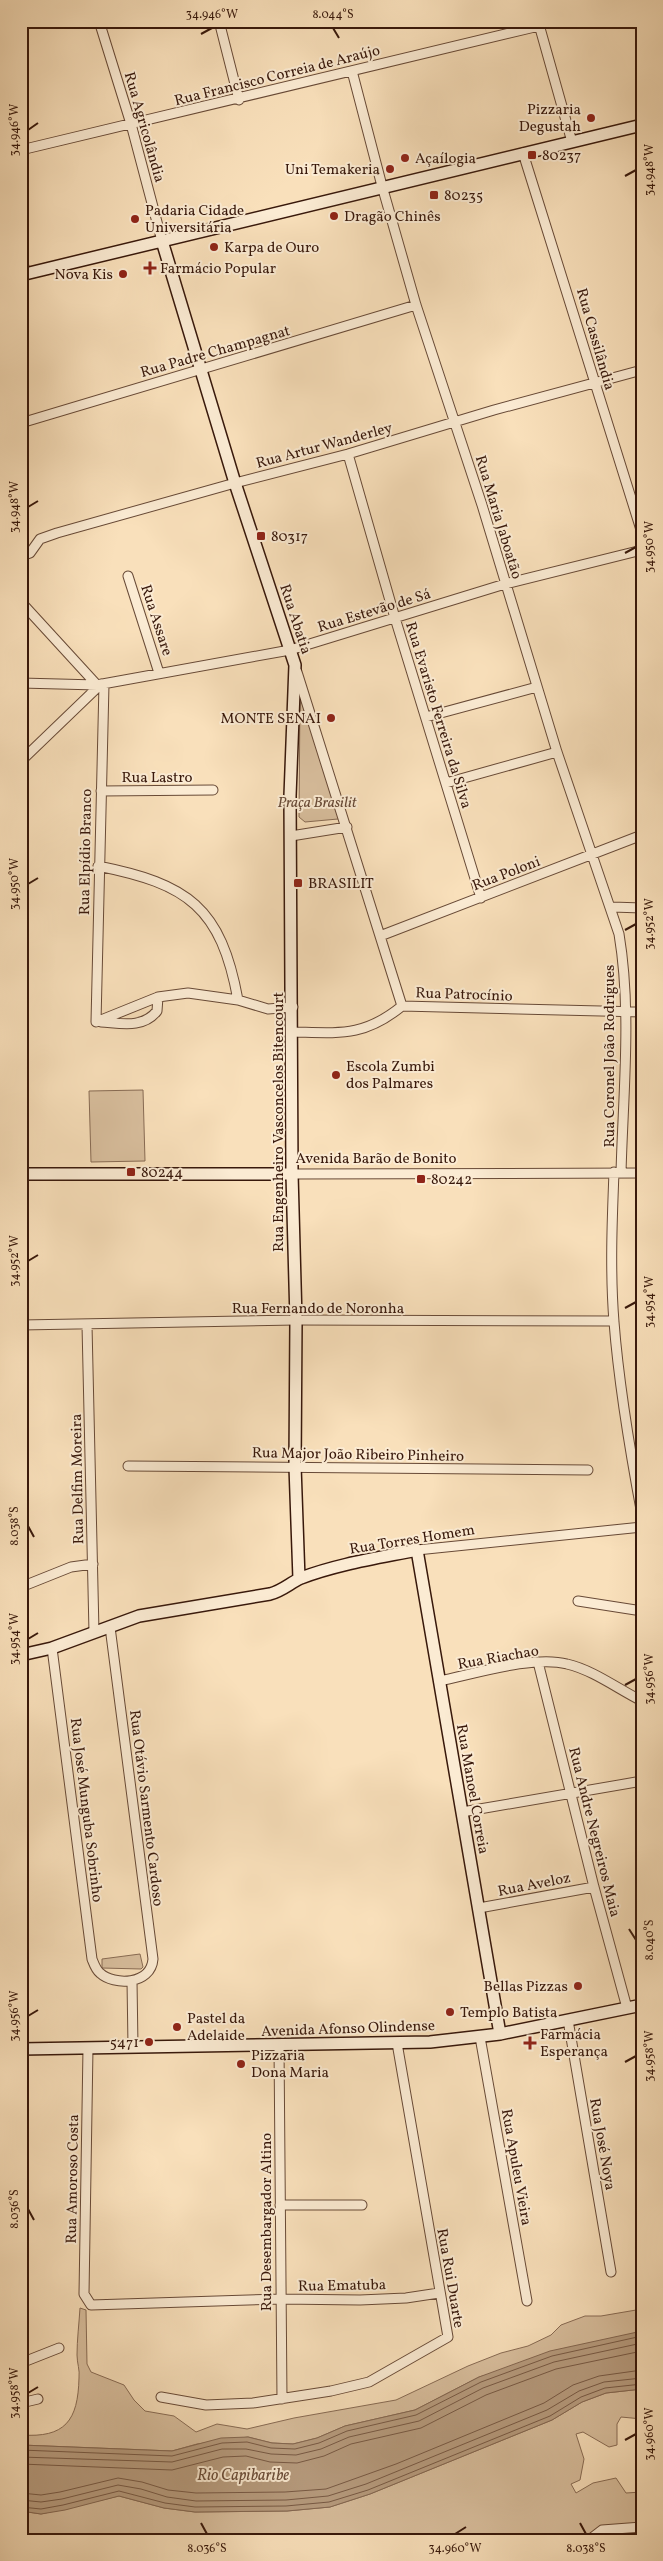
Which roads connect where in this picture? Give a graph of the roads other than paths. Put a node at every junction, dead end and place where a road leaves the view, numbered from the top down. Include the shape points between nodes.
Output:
1 (99, 21) edge
2 (219, 21) edge
3 (539, 24) edge
4 (352, 71) junction
5 (239, 100) junction
6 (131, 124) junction
7 (642, 125) edge
8 (572, 142) junction
9 (21, 150) edge
10 (523, 153) junction
11 (382, 186) junction
12 (162, 241) junction
13 (21, 256) edge
14 (24, 275) edge
15 (416, 305) junction
16 (200, 370) junction
17 (642, 370) edge
18 (594, 384) junction
19 (456, 422) junction
20 (21, 424) edge
21 (348, 454) junction
22 (235, 482) junction
23 (642, 533) edge
24 (642, 550) edge
25 (21, 556) edge
26 (128, 576) dead end
27 (505, 584) junction
28 (21, 602) edge
29 (395, 618) junction
30 (290, 650) junction
31 (294, 665) junction
32 (159, 673) junction
33 (21, 683) edge
34 (100, 684) junction
35 (537, 687) junction
36 (426, 717) junction
37 (557, 752) junction
38 (21, 761) edge
39 (446, 783) junction
40 (213, 790) dead end
41 (101, 791) junction
42 (347, 827) junction
43 (642, 835) edge
44 (290, 836) junction
45 (591, 855) junction
46 (98, 866) junction
47 (481, 898) junction
48 (612, 907) junction
49 (642, 908) edge
50 (380, 936) junction
51 (158, 997) junction
52 (238, 1000) junction
53 (402, 1006) junction
54 (293, 1007) junction
55 (625, 1012) junction
56 (642, 1012) edge
57 (98, 1022) junction
58 (293, 1032) junction
59 (618, 1172) junction
60 (642, 1173) edge
61 (21, 1174) edge
62 (292, 1174) junction
63 (296, 1320) junction
64 (614, 1321) junction
65 (21, 1325) edge
66 (87, 1325) junction
67 (128, 1466) dead end
68 (295, 1466) junction
69 (588, 1470) dead end
70 (642, 1515) edge
71 (642, 1527) edge
72 (417, 1550) junction
73 (93, 1564) junction
74 (299, 1579) junction
75 (21, 1587) edge
76 (578, 1601) dead end
77 (642, 1611) edge
78 (110, 1627) junction
79 (94, 1632) junction
80 (52, 1648) junction
81 (21, 1655) edge
82 (538, 1662) junction
83 (439, 1681) junction
84 (642, 1702) edge
85 (642, 1780) edge
86 (570, 1792) junction
87 (462, 1812) junction
88 (594, 1887) junction
89 (479, 1908) junction
90 (132, 1981) junction
91 (642, 2004) edge
92 (627, 2008) junction
93 (568, 2020) junction
94 (500, 2034) junction
95 (480, 2037) junction
96 (397, 2043) junction
97 (133, 2046) junction
98 (278, 2046) junction
99 (88, 2048) junction
100 (21, 2049) edge
101 (362, 2204) dead end
102 (280, 2205) junction
103 (611, 2272) dead end
104 (439, 2293) junction
105 (281, 2299) junction
106 (527, 2301) dead end
107 (95, 2306) joint
108 (59, 2348) dead end
109 (21, 2364) edge
110 (161, 2397) dead end
111 (38, 2399) dead end
112 (282, 2399) junction
113 (21, 2403) edge
114 (642, 2527) edge
115 (589, 2540) edge

1 - 6 street, Rua Agricolândia
2 - 5 street
3 - 4 street, Rua Francisco Correia de Araújo
3 - 8 street
4 - 5 street, Rua Francisco Correia de Araújo
4 - 11 street, Rua Maria Jaboatão
5 - 6 street, Rua Francisco Correia de Araújo
6 - 9 street, Rua Francisco Correia de Araújo
6 - 12 street, Rua Agricolândia
7 - 8 street
8 - 10 street
10 - 11 street
10 - 18 street, Rua Cassilândia
11 - 12 street
11 - 15 street, Rua Maria Jaboatão
12 - 14 street
12 - 16 street, Rua Abatia
13 - 14 street
15 - 16 street, Rua Padre Champagnat
15 - 19 street, Rua Maria Jaboatão
16 - 20 street, Rua Padre Champagnat
16 - 22 street, Rua Abatia
17 - 18 street, Rua Artur Wanderley
18 - 19 street, Rua Artur Wanderley
18 - 23 street, Rua Cassilândia
19 - 21 street, Rua Artur Wanderley
19 - 27 street, Rua Maria Jaboatão
21 - 22 street, Rua Artur Wanderley
21 - 29 street, Rua Evaristo Ferreira da Silva
22 - 25 street, Rua Artur Wanderley via 48,536 37,542 30,553
22 - 30 street, Rua Abatia
24 - 27 street, Rua Estevão de Sá
26 - 32 street, Rua Assare
27 - 29 street, Rua Estevão de Sá
27 - 35 street, Rua Maria Jaboatão
28 - 34 street
29 - 30 street, Rua Estevão de Sá
29 - 36 street, Rua Evaristo Ferreira da Silva
30 - 31 street, Rua Abatia
30 - 32 street, Rua Estevão de Sá
31 - 42 street, Rua Abatia
31 - 44 street, Rua Engenheiro Vasconcelos Bitencourt
32 - 34 street, Rua Estevão de Sá
33 - 34 street, Rua Estevão de Sá
34 - 38 street
34 - 41 street, Rua Elpídio Branco
35 - 36 street
35 - 37 street, Rua Maria Jaboatão
36 - 39 street, Rua Evaristo Ferreira da Silva
37 - 39 street
37 - 45 street, Rua Maria Jaboatão
39 - 47 street, Rua Evaristo Ferreira da Silva
40 - 41 street, Rua Lastro
41 - 46 street, Rua Elpídio Branco
42 - 44 street
42 - 50 street, Rua Abatia
43 - 45 street, Rua Poloni
44 - 54 street, Rua Engenheiro Vasconcelos Bitencourt
45 - 47 street, Rua Poloni
45 - 48 street, Rua Coronel João Rodrigues
46 - 52 street via 142,875 174,888 197,906 214,926 226,949
46 - 57 street, Rua Elpídio Branco
47 - 50 street, Rua Poloni
48 - 49 street
48 - 55 street, Rua Coronel João Rodrigues via 624,962
50 - 53 street, Rua Abatia
51 - 52 street via 188,993
51 - 57 street
51 - 57 street via 157,1011 144,1022
52 - 54 street via 268,1009
53 - 55 street, Rua Patrocínio
53 - 58 street, Rua Patrocínio via 386,1020 371,1027
54 - 58 street, Rua Engenheiro Vasconcelos Bitencourt
55 - 56 street, Rua Patrocínio
55 - 59 street, Rua Coronel João Rodrigues
58 - 62 street, Rua Engenheiro Vasconcelos Bitencourt
59 - 60 street, Avenida Barão de Bonito
59 - 62 street, Avenida Barão de Bonito
59 - 64 street, Rua Coronel João Rodrigues via 612,1255
61 - 62 street, Avenida Barão de Bonito
62 - 63 street, Rua Engenheiro Vasconcelos Bitencourt
63 - 64 street, Rua Fernando de Noronha
63 - 66 street, Rua Fernando de Noronha
63 - 68 street, Rua Engenheiro Vasconcelos Bitencourt
64 - 70 street, Rua Coronel João Rodrigues via 626,1427
65 - 66 street, Rua Fernando de Noronha
66 - 73 street, Rua Delfim Moreira
67 - 68 street, Rua Major João Ribeiro Pinheiro
68 - 69 street, Rua Major João Ribeiro Pinheiro
68 - 74 street, Rua Engenheiro Vasconcelos Bitencourt
71 - 72 street, Rua Torres Homem
72 - 74 street, Rua Torres Homem via 357,1561
72 - 83 street, Rua Manoel Correia
73 - 75 street via 71,1567
73 - 79 street, Rua Delfim Moreira
74 - 78 street, Rua Torres Homem via 280,1592 139,1616
76 - 77 street
78 - 79 street, Rua Torres Homem
78 - 90 street, Rua Otávio Sarmento Cardoso via 153,1959 148,1974
79 - 80 street, Rua Torres Homem
80 - 81 street, Rua Torres Homem
80 - 90 street, Rua José Munguba Sobrinho via 92,1959 107,1978
82 - 83 street, Rua Riachao
82 - 84 street, Rua Riachao via 569,1664
82 - 86 street, Rua Andre Negreiros Maia
83 - 87 street, Rua Manoel Correia
85 - 86 street
86 - 87 street
86 - 88 street, Rua Andre Negreiros Maia
87 - 89 street, Rua Manoel Correia
88 - 89 street, Rua Aveloz
88 - 92 street, Rua Andre Negreiros Maia
89 - 94 street, Rua Manoel Correia
90 - 97 street
91 - 92 street, Avenida Afonso Olindense
92 - 93 street, Avenida Afonso Olindense
93 - 94 street, Avenida Afonso Olindense
93 - 103 street, Rua José Noya
94 - 95 street, Avenida Afonso Olindense
95 - 96 street, Avenida Afonso Olindense
95 - 106 street, Rua Apuleu Vieira
96 - 98 street, Avenida Afonso Olindense
96 - 104 street, Rua Rui Duarte
97 - 98 street, Avenida Afonso Olindense
97 - 99 street, Avenida Afonso Olindense
98 - 102 street, Rua Desembargador Altino
99 - 100 street, Avenida Afonso Olindense
99 - 107 street, Rua Amoroso Costa via 84,2294
101 - 102 street
102 - 105 street, Rua Desembargador Altino
104 - 105 street, Rua Ematuba via 360,2300
104 - 112 street, Rua Rui Duarte via 448,2338 369,2382
105 - 107 street, Rua Ematuba
105 - 112 street, Rua Desembargador Altino
108 - 109 street
110 - 112 street, Rua Rui Duarte via 206,2405
111 - 113 street
114 - 115 street via 602,2530

